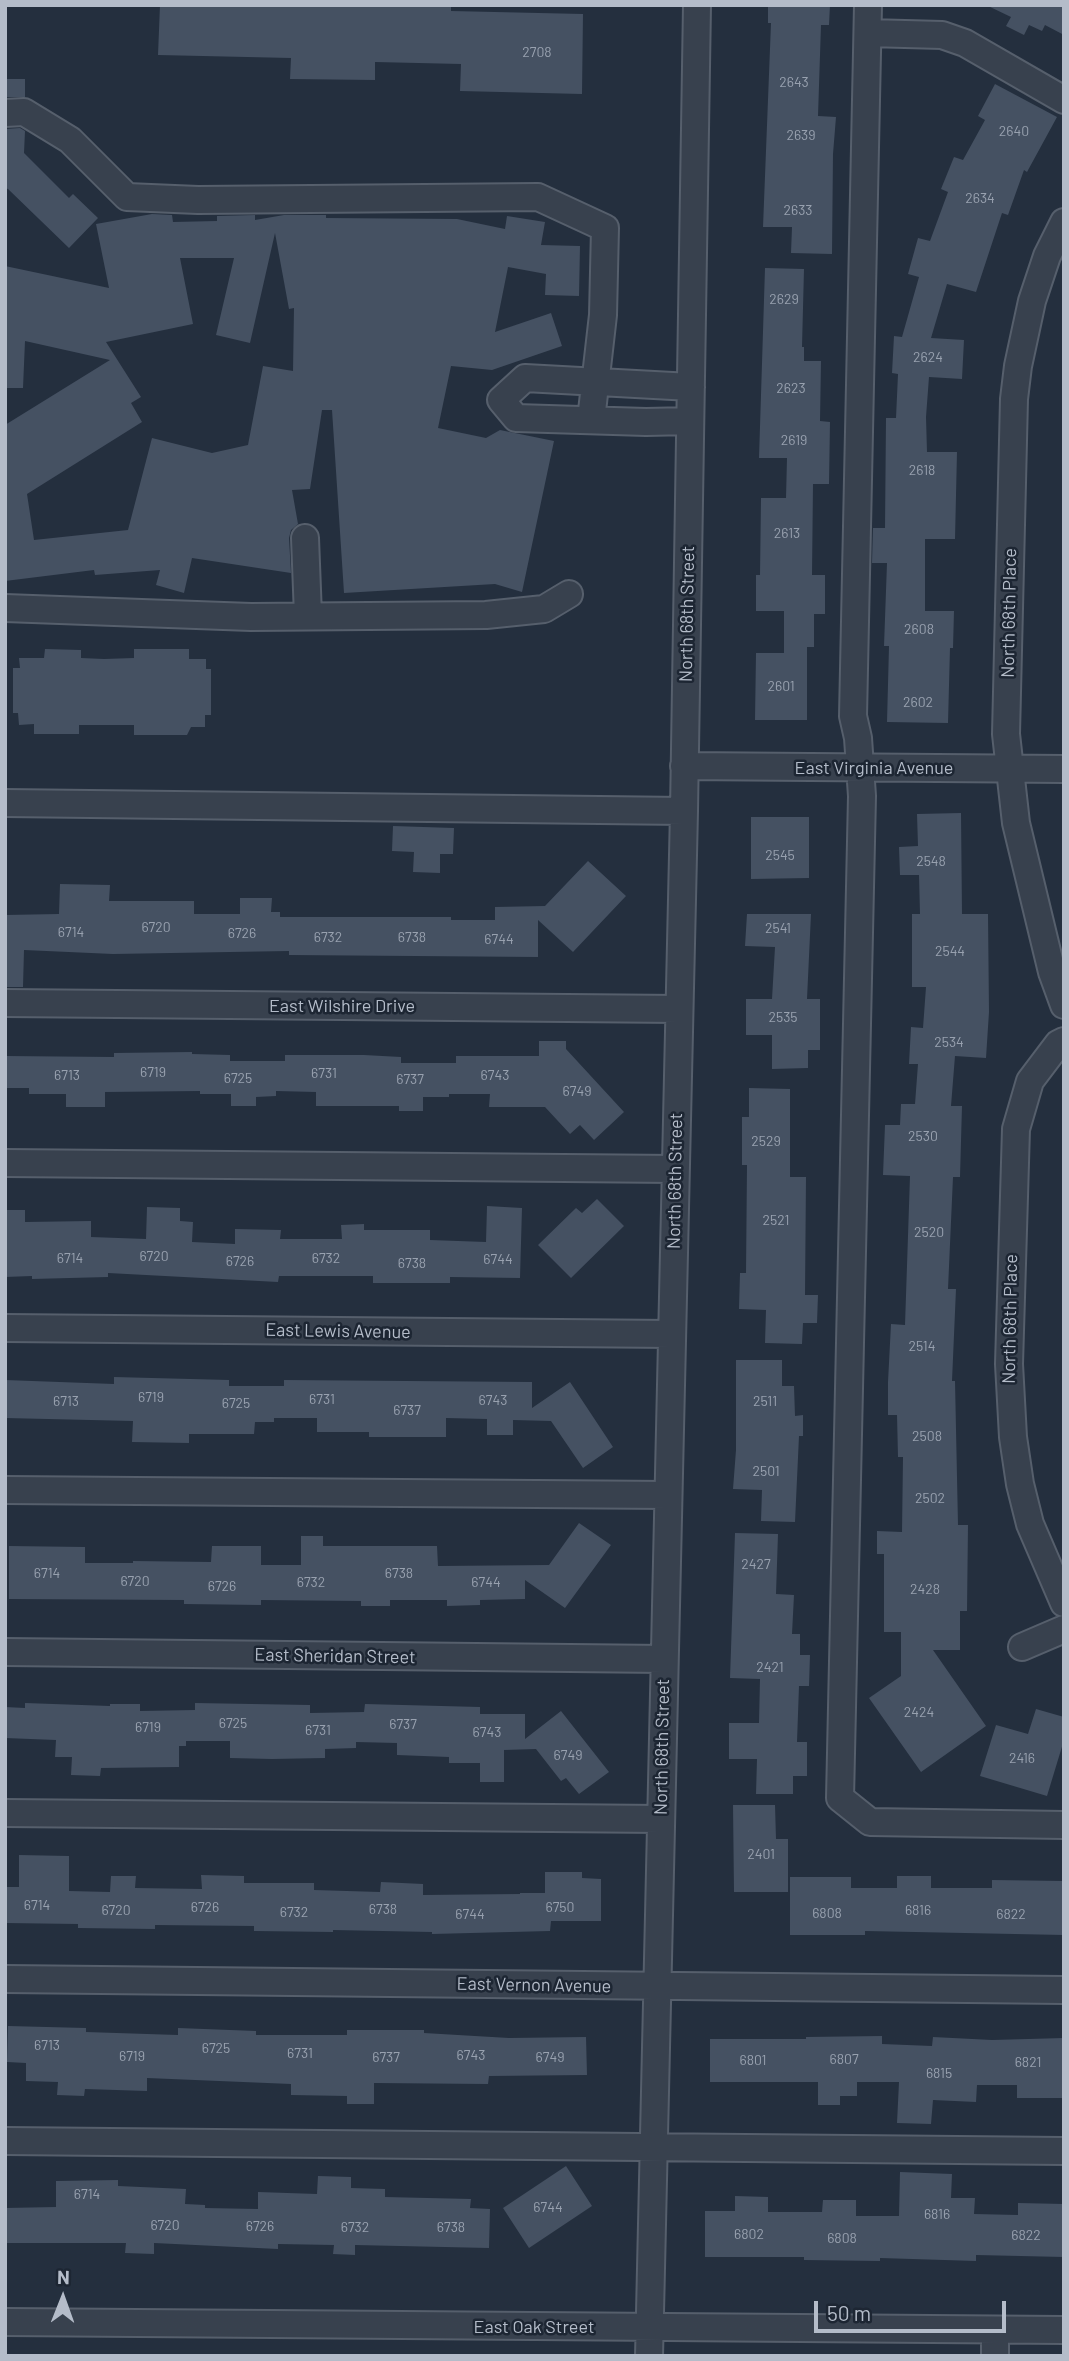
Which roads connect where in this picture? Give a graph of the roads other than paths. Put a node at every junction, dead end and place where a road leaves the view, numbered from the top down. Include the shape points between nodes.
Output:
1 (697, 5) edge
2 (868, 5) edge
3 (868, 33) junction
4 (1064, 100) edge
5 (5, 113) edge
6 (1064, 222) edge
7 (596, 382) junction
8 (691, 387) junction
9 (592, 420) junction
10 (690, 421) junction
11 (304, 538) dead end
12 (569, 594) dead end
13 (5, 608) edge
14 (308, 616) junction
15 (684, 766) junction
16 (1010, 768) junction
17 (860, 769) junction
18 (1064, 769) edge
19 (5, 803) edge
20 (684, 811) junction
21 (5, 1003) edge
22 (1064, 1005) edge
23 (679, 1009) junction
24 (1064, 1041) edge
25 (5, 1163) edge
26 (675, 1169) junction
27 (5, 1328) edge
28 (671, 1335) junction
29 (5, 1490) edge
30 (668, 1495) junction
31 (1055, 1562) edge
32 (1064, 1604) edge
33 (1064, 1629) edge
34 (1022, 1647) dead end
35 (5, 1653) edge
36 (664, 1659) junction
37 (5, 1812) edge
38 (660, 1819) junction
39 (1064, 1825) edge
40 (5, 1979) edge
41 (657, 1986) junction
42 (1064, 1990) edge
43 (5, 2141) edge
44 (654, 2146) junction
45 (1064, 2151) edge
46 (5, 2322) edge
47 (649, 2327) junction
48 (1064, 2330) edge
49 (995, 2343) edge
50 (649, 2356) edge

1 - 8 street, North 68th Street
2 - 3 street
3 - 4 street via 942,35 965,43
3 - 17 street via 853,716
5 - 7 street via 24,112 70,140 127,197 538,197 605,228
6 - 16 street, North 68th Place via 1032,301 1014,399 1006,734
7 - 8 street
7 - 9 street
7 - 9 street via 525,379 501,400 516,418
8 - 10 street, North 68th Street
9 - 10 street
10 - 15 street, North 68th Street
11 - 14 street
12 - 14 street via 544,609 486,615
13 - 14 street
15 - 17 street, East Virginia Avenue
15 - 20 street, North 68th Street
16 - 17 street, East Virginia Avenue
16 - 18 street, East Virginia Avenue
16 - 22 street, North 68th Place via 1016,823
17 - 39 street via 840,1798 870,1822
19 - 20 street
20 - 23 street, North 68th Street
21 - 23 street, East Wilshire Drive
23 - 26 street, North 68th Street
24 - 31 street, North 68th Place via 1030,1081 1016,1129 1009,1400 1030,1524
25 - 26 street
26 - 28 street, North 68th Street
27 - 28 street, East Lewis Avenue
28 - 30 street, North 68th Street
29 - 30 street
30 - 36 street, North 68th Street
31 - 32 street, North 68th Place
33 - 34 street
35 - 36 street, East Sheridan Street
36 - 38 street, North 68th Street
37 - 38 street
38 - 41 street, North 68th Street
40 - 41 street, East Vernon Avenue
41 - 42 street, East Vernon Avenue
41 - 44 street, North 68th Street
43 - 44 street
44 - 45 street
44 - 47 street, North 68th Street
46 - 47 street, East Oak Street
47 - 49 street, East Oak Street
47 - 50 street, North 68th Street
48 - 49 street, East Oak Street

